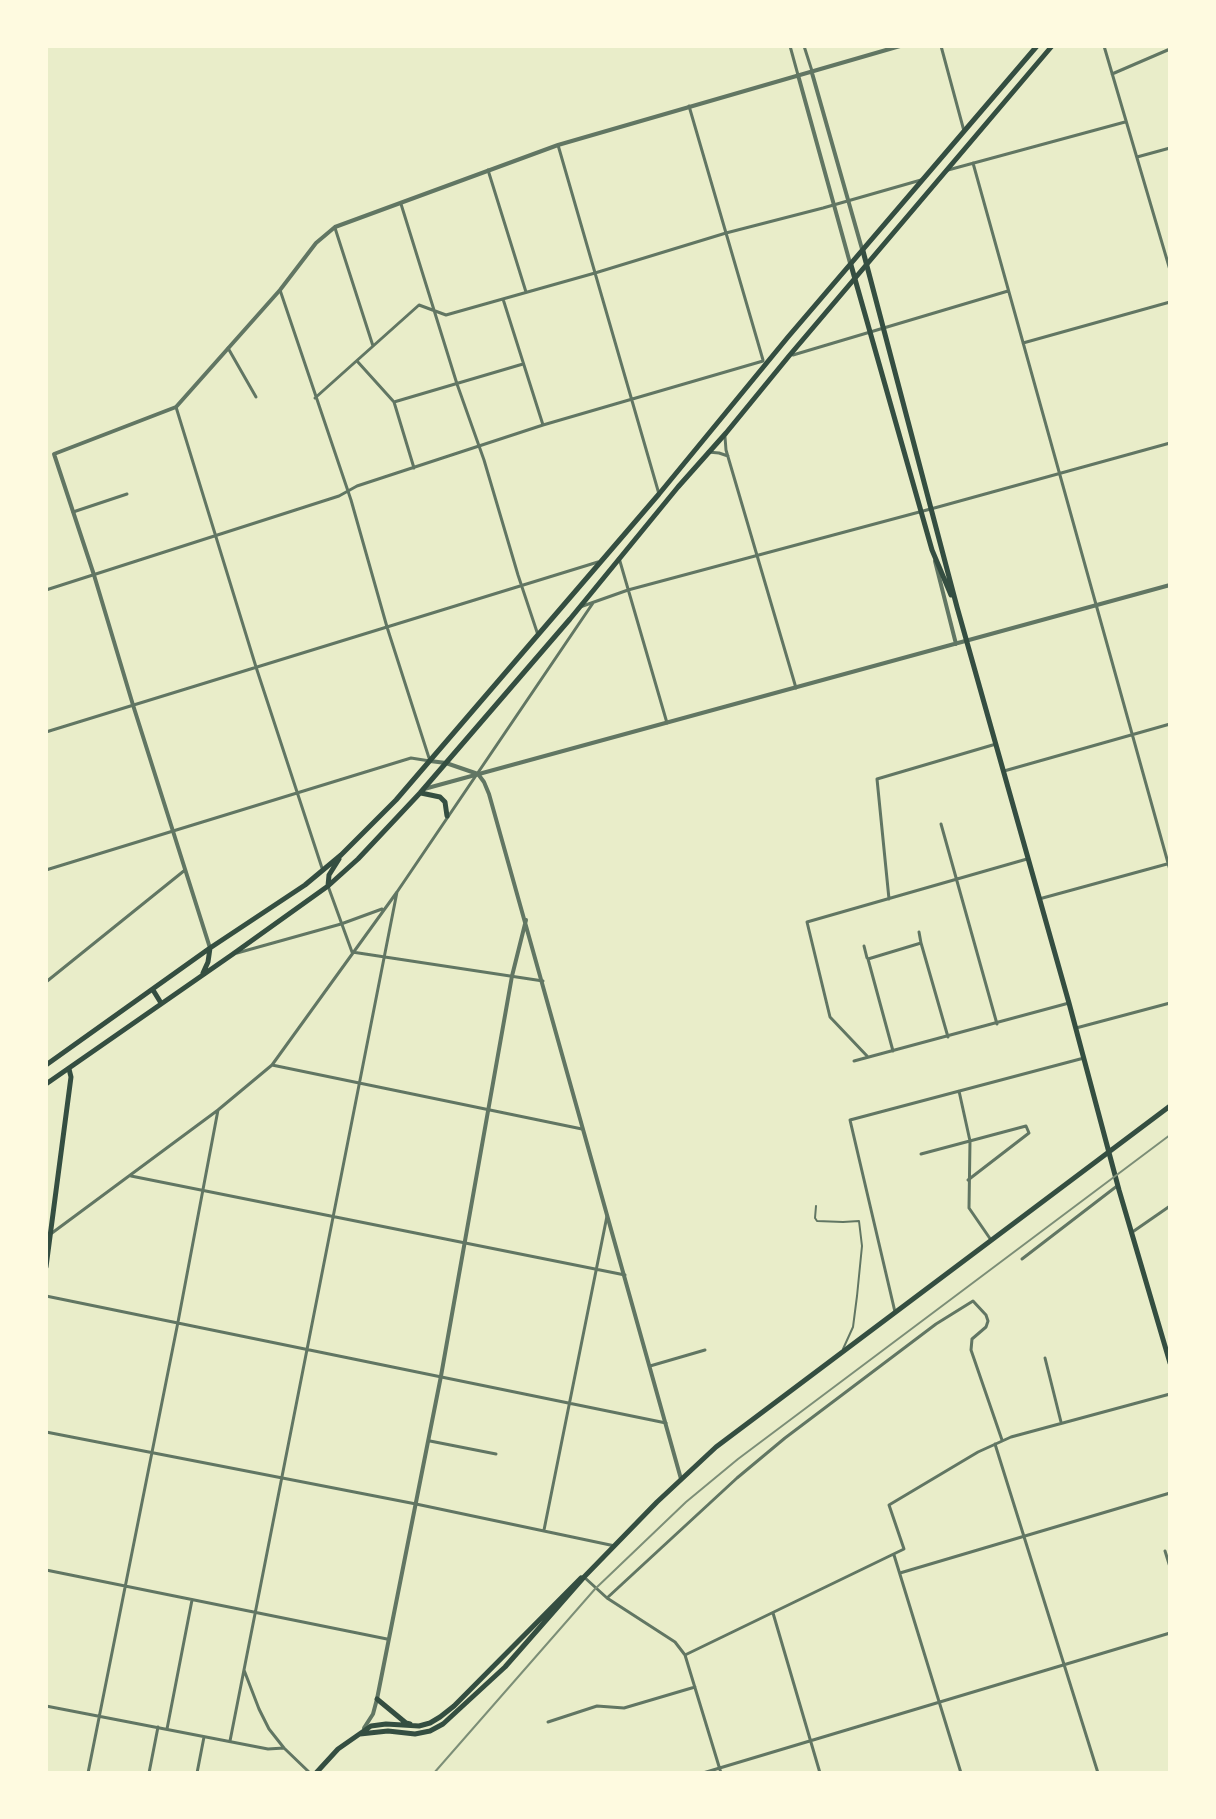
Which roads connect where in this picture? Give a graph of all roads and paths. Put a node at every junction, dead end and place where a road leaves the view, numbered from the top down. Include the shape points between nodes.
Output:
1 (790, 46) edge
2 (804, 46) edge
3 (872, 46) edge
4 (900, 46) edge
5 (941, 46) edge
6 (1037, 46) edge
7 (1052, 46) edge
8 (1104, 46) edge
9 (1170, 49) edge
10 (874, 53) junction
11 (812, 71) junction
12 (1112, 74) junction
13 (798, 75) junction
14 (689, 106) junction
15 (1125, 121) junction
16 (964, 132) junction
17 (558, 145) junction
18 (1170, 148) edge
19 (1137, 157) junction
20 (973, 163) junction
21 (488, 170) junction
22 (948, 170) junction
23 (925, 179) junction
24 (849, 201) junction
25 (401, 204) junction
26 (833, 205) junction
27 (335, 227) junction
28 (726, 233) junction
29 (863, 251) junction
30 (851, 265) junction
31 (866, 265) junction
32 (1170, 270) edge
33 (595, 273) junction
34 (854, 279) junction
35 (280, 290) junction
36 (1008, 291) junction
37 (526, 292) junction
38 (503, 298) junction
39 (1170, 302) edge
40 (434, 311) junction
41 (884, 328) junction
42 (869, 333) junction
43 (1023, 343) junction
44 (373, 346) junction
45 (228, 348) junction
46 (789, 356) junction
47 (357, 361) junction
48 (523, 364) junction
49 (763, 364) junction
50 (457, 384) junction
51 (256, 397) dead end
52 (315, 398) junction
53 (632, 399) junction
54 (394, 402) junction
55 (176, 407) junction
56 (543, 425) junction
57 (726, 433) junction
58 (1170, 443) edge
59 (480, 446) junction
60 (708, 452) junction
61 (54, 454) junction
62 (47, 456) edge
63 (728, 456) junction
64 (414, 468) junction
65 (1059, 474) junction
66 (348, 491) junction
67 (127, 494) dead end
68 (659, 494) junction
69 (931, 509) junction
70 (921, 511) junction
71 (72, 512) junction
72 (216, 536) junction
73 (932, 550) junction
74 (757, 555) junction
75 (619, 558) junction
76 (601, 561) junction
77 (94, 575) junction
78 (521, 585) junction
79 (1170, 585) edge
80 (46, 590) edge
81 (628, 590) junction
82 (593, 603) junction
83 (1096, 606) junction
84 (957, 607) junction
85 (577, 608) junction
86 (387, 627) junction
87 (538, 635) junction
88 (967, 641) junction
89 (956, 644) junction
90 (256, 667) junction
91 (796, 688) junction
92 (133, 705) junction
93 (667, 723) junction
94 (1170, 724) edge
95 (46, 732) edge
96 (1132, 735) junction
97 (996, 744) junction
98 (430, 761) junction
99 (446, 763) junction
100 (1003, 771) junction
101 (478, 774) junction
102 (422, 791) junction
103 (296, 792) junction
104 (447, 816) junction
105 (941, 824) dead end
106 (173, 831) junction
107 (341, 855) junction
108 (1027, 859) junction
109 (1169, 863) edge
110 (46, 870) edge
111 (185, 870) junction
112 (323, 870) junction
113 (1170, 870) edge
114 (956, 880) junction
115 (328, 886) junction
116 (397, 892) junction
117 (889, 899) junction
118 (1039, 899) junction
119 (386, 907) junction
120 (526, 920) junction
121 (341, 924) junction
122 (919, 932) dead end
123 (921, 943) junction
124 (864, 946) dead end
125 (210, 948) junction
126 (352, 952) junction
127 (233, 954) junction
128 (384, 957) junction
129 (868, 959) junction
130 (512, 976) junction
131 (193, 981) junction
132 (543, 981) junction
133 (46, 982) edge
134 (153, 990) junction
135 (161, 1003) junction
136 (1069, 1003) junction
137 (1170, 1003) edge
138 (997, 1024) junction
139 (1076, 1028) junction
140 (948, 1037) junction
141 (893, 1051) junction
142 (868, 1057) junction
143 (1084, 1058) junction
144 (854, 1061) dead end
145 (47, 1065) edge
146 (272, 1065) junction
147 (69, 1069) junction
148 (359, 1083) junction
149 (46, 1084) edge
150 (959, 1091) junction
151 (1170, 1106) edge
152 (218, 1110) junction
153 (490, 1110) junction
154 (585, 1130) junction
155 (970, 1141) junction
156 (1110, 1151) junction
157 (921, 1154) dead end
158 (129, 1176) junction
159 (968, 1180) junction
160 (1118, 1185) junction
161 (202, 1190) junction
162 (816, 1206) dead end
163 (1170, 1206) edge
164 (607, 1212) junction
165 (333, 1217) junction
166 (1131, 1233) junction
167 (51, 1234) junction
168 (991, 1240) junction
169 (464, 1243) junction
170 (1022, 1259) dead end
171 (46, 1267) edge
172 (596, 1269) junction
173 (625, 1275) junction
174 (46, 1296) edge
175 (895, 1312) junction
176 (178, 1322) junction
177 (307, 1349) junction
178 (705, 1350) dead end
179 (841, 1353) junction
180 (1045, 1358) dead end
181 (1170, 1363) edge
182 (650, 1366) junction
183 (441, 1376) junction
184 (1170, 1394) edge
185 (569, 1402) junction
186 (1061, 1422) junction
187 (666, 1423) junction
188 (46, 1432) edge
189 (1002, 1440) junction
190 (428, 1441) junction
191 (995, 1444) junction
192 (151, 1453) junction
193 (496, 1454) dead end
194 (282, 1478) junction
195 (681, 1479) junction
196 (1170, 1493) edge
197 (416, 1504) junction
198 (544, 1530) junction
199 (1023, 1536) junction
200 (615, 1546) junction
201 (1165, 1551) dead end
202 (894, 1554) junction
203 (1170, 1567) edge
204 (46, 1570) edge
205 (900, 1573) junction
206 (584, 1577) junction
207 (125, 1585) junction
208 (607, 1598) junction
209 (192, 1600) junction
210 (255, 1612) junction
211 (773, 1613) junction
212 (1170, 1633) edge
213 (389, 1639) junction
214 (685, 1655) junction
215 (1064, 1665) junction
216 (244, 1670) junction
217 (695, 1687) junction
218 (377, 1699) junction
219 (940, 1703) junction
220 (46, 1706) edge
221 (99, 1716) junction
222 (548, 1722) dead end
223 (419, 1726) junction
224 (158, 1727) junction
225 (167, 1729) junction
226 (360, 1734) junction
227 (204, 1736) junction
228 (230, 1741) junction
229 (811, 1741) junction
230 (284, 1748) junction
231 (721, 1771) edge
232 (88, 1773) edge
233 (149, 1773) edge
234 (197, 1773) edge
235 (313, 1773) edge
236 (703, 1773) edge
237 (820, 1773) edge
238 (961, 1773) edge
239 (1098, 1773) edge

1 - 13 street
2 - 11 street
3 - 10 street
4 - 10 street
5 - 16 street
6 - 16 main road
7 - 22 main road
8 - 12 street
9 - 12 street
10 - 11 street
11 - 13 street
11 - 24 street
12 - 15 street
13 - 14 street
13 - 26 street
14 - 17 street
14 - 28 street
15 - 19 street
15 - 20 street
16 - 23 main road
17 - 21 street
17 - 33 street
18 - 19 street
19 - 32 street
20 - 22 street
20 - 36 street
21 - 25 street
21 - 37 street
22 - 31 main road
23 - 24 street
23 - 29 main road
24 - 26 street
24 - 29 street
25 - 27 street
25 - 40 street
26 - 28 street
26 - 30 street
27 - 35 street
27 - 44 street
28 - 33 street
28 - 49 street
29 - 30 main road
29 - 31 main road
30 - 34 main road
30 - 49 main road
31 - 34 main road
31 - 41 main road
33 - 37 street
33 - 53 street
34 - 42 main road
34 - 46 main road
35 - 45 street
35 - 52 street
36 - 41 street
36 - 43 street
37 - 38 street
38 - 40 street via 446,315
38 - 48 street
39 - 43 street
40 - 44 street via 419,305
40 - 50 street
41 - 42 street
41 - 69 main road
42 - 46 street
42 - 70 main road
43 - 65 street
44 - 47 street
45 - 51 street
45 - 55 street
46 - 57 main road
47 - 52 street
47 - 54 street
48 - 50 street
48 - 56 street
49 - 53 street
49 - 68 main road
50 - 54 street
50 - 59 street
52 - 66 street
53 - 56 street
53 - 68 street
54 - 64 street
55 - 61 street
55 - 72 street
56 - 59 street
57 - 60 main road
57 - 63 street
58 - 65 street
59 - 64 street
59 - 78 street
60 - 63 street
60 - 75 main road
61 - 62 street
61 - 71 street
63 - 74 street
64 - 66 street
65 - 69 street
65 - 83 street
66 - 72 street
66 - 86 street
67 - 71 street
68 - 76 main road
69 - 70 street
69 - 84 main road
70 - 73 main road
70 - 74 street
71 - 77 street
72 - 77 street
72 - 90 street
73 - 84 main road
73 - 89 street
74 - 81 street
74 - 91 street
75 - 81 street
75 - 85 main road
76 - 78 street
76 - 87 main road
77 - 80 street
77 - 92 street
78 - 86 street
78 - 87 street
79 - 83 street
81 - 82 street
81 - 93 street
82 - 85 street
82 - 101 street
83 - 88 street
83 - 96 street
84 - 88 main road
85 - 99 main road
86 - 90 street
86 - 98 street
87 - 98 main road
88 - 89 street
88 - 97 main road
89 - 91 street
90 - 92 street
90 - 103 street
91 - 93 street
92 - 95 street
92 - 106 street
93 - 101 street
94 - 96 street
96 - 100 street
96 - 109 street
97 - 100 main road
97 - 117 street via 877,779
98 - 99 street
98 - 103 street via 411,758
98 - 107 main road
99 - 101 street
99 - 102 main road
100 - 108 main road
101 - 102 street
101 - 104 street
101 - 120 street via 489,794
102 - 104 main road via 440,797
102 - 115 main road
103 - 106 street
103 - 112 street
104 - 116 street
105 - 114 street
106 - 110 street
106 - 111 street
107 - 112 main road
107 - 115 main road
108 - 114 street
108 - 118 main road
109 - 113 street
109 - 118 street
111 - 125 street
111 - 133 street
112 - 125 main road
114 - 117 street
114 - 138 street
115 - 121 street
115 - 127 main road
116 - 119 street
116 - 128 street
117 - 142 street via 807,922 830,1017
118 - 136 main road
119 - 121 street
119 - 126 street
120 - 130 street
120 - 132 street
121 - 126 street
121 - 127 street
122 - 123 street
123 - 129 street
123 - 140 street
124 - 129 street
125 - 131 main road via 206,968
125 - 134 main road
126 - 128 street
126 - 146 street
127 - 131 main road
128 - 130 street
128 - 148 street
129 - 141 street
130 - 132 street
130 - 153 street
131 - 135 main road
132 - 154 street
134 - 135 main road
134 - 145 main road
135 - 147 main road
136 - 138 street
136 - 139 main road
137 - 139 street
138 - 140 street
139 - 143 main road
140 - 141 street
141 - 142 street
142 - 144 street
143 - 150 street
143 - 156 main road
146 - 148 street
146 - 152 street
147 - 149 main road
147 - 167 main road
148 - 153 street
148 - 165 street
150 - 155 street
150 - 175 street via 850,1120
151 - 156 main road
152 - 158 street
152 - 161 street
153 - 154 street
153 - 169 street
154 - 164 street
155 - 157 street
155 - 159 street
155 - 159 street via 1026,1126 1029,1133
156 - 160 main road
156 - 168 main road
158 - 161 street
158 - 167 street
159 - 168 street via 969,1208
160 - 166 main road
160 - 170 street
161 - 165 street
161 - 176 street
162 - 179 lane via 817,1221 859,1221 862,1246 853,1327
163 - 166 street
164 - 172 street
164 - 173 street
165 - 169 street
165 - 177 street
166 - 181 main road
167 - 171 main road
168 - 175 main road
169 - 172 street
169 - 183 street
172 - 173 street
172 - 185 street
173 - 182 street
174 - 176 street
175 - 179 main road
176 - 177 street
176 - 192 street
177 - 183 street
177 - 194 street
178 - 182 street
179 - 195 main road
180 - 186 street
182 - 187 street
183 - 185 street
183 - 190 street
184 - 186 street
185 - 187 street
185 - 198 street
186 - 189 street
187 - 195 street
188 - 192 street
189 - 191 street
189 - 208 street via 971,1350 972,1339 988,1321 973,1301 785,1438
190 - 193 street
190 - 197 street
191 - 199 street
191 - 202 street via 889,1505 904,1549
192 - 194 street
192 - 207 street
194 - 197 street
194 - 210 street
195 - 200 main road
196 - 199 street
197 - 198 street
197 - 213 street
198 - 200 street
199 - 205 street
199 - 215 street
200 - 206 main road
201 - 203 street
202 - 205 street
202 - 211 street
204 - 207 street
205 - 219 street
206 - 208 street
206 - 223 main road via 454,1706
206 - 226 main road via 505,1667 443,1724 415,1734
207 - 209 street
207 - 221 street
208 - 214 street via 675,1642
209 - 210 street
209 - 225 street
210 - 213 street
210 - 216 street
211 - 214 street
211 - 229 street
212 - 215 street
213 - 218 street
214 - 217 street
215 - 219 street
215 - 239 street
216 - 228 street
216 - 230 street via 269,1729
217 - 222 street via 624,1708 597,1706
217 - 231 street
218 - 223 main road via 406,1723
218 - 226 street
219 - 229 street
219 - 238 street
220 - 221 street
221 - 224 street
221 - 232 street
223 - 226 main road via 379,1724
224 - 225 street
224 - 233 street
225 - 227 street
226 - 235 main road
227 - 228 street
227 - 234 street
228 - 230 street
229 - 231 street
229 - 237 street
230 - 235 street
231 - 236 street

